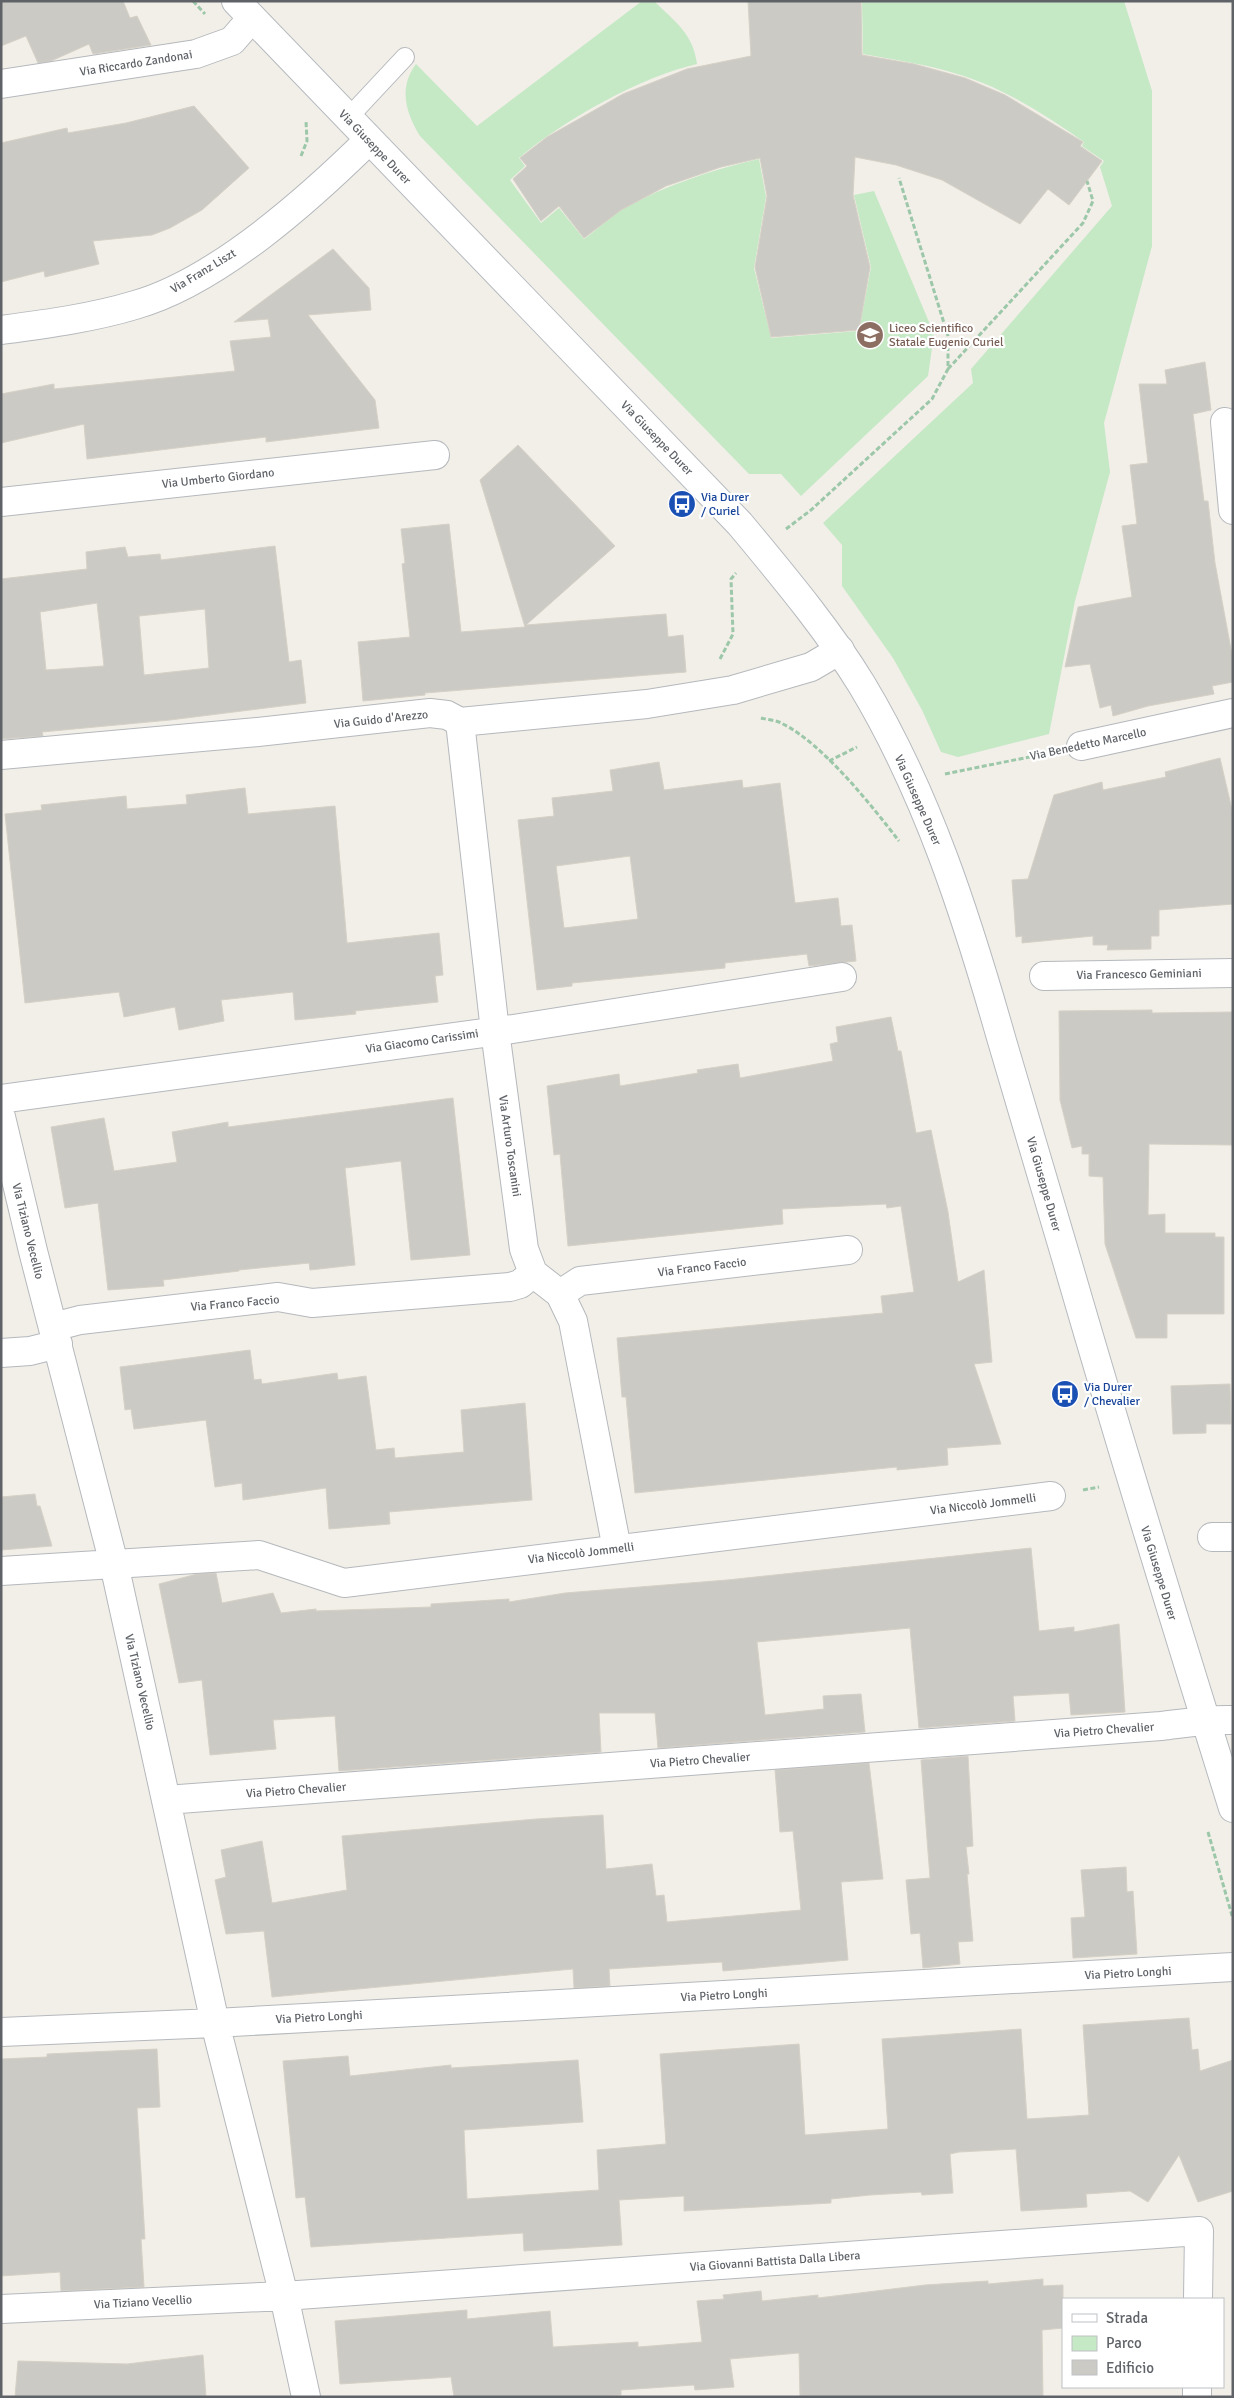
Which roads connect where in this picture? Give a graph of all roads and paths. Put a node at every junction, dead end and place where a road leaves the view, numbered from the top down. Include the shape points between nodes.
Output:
1 (244, 10) edge
2 (405, 57) dead end
3 (4, 79) edge
4 (302, 114) dead end
5 (348, 118) junction
6 (369, 140) junction
7 (298, 164) dead end
8 (899, 178) dead end
9 (1087, 181) dead end
10 (1, 330) edge
11 (948, 370) junction
12 (1225, 422) dead end
13 (435, 455) dead end
14 (1, 502) edge
15 (1233, 510) edge
16 (782, 531) dead end
17 (741, 567) dead end
18 (840, 650) junction
19 (714, 665) dead end
20 (1233, 713) edge
21 (753, 716) dead end
22 (460, 722) junction
23 (1081, 746) joint
24 (1, 755) edge
25 (944, 774) dead end
26 (902, 845) dead end
27 (1233, 973) edge
28 (1044, 976) dead end
29 (842, 977) dead end
30 (495, 1031) junction
31 (1, 1099) edge
32 (1, 1117) edge
33 (848, 1250) dead end
34 (533, 1273) junction
35 (560, 1294) junction
36 (56, 1335) junction
37 (1, 1353) edge
38 (1051, 1496) dead end
39 (617, 1549) junction
40 (114, 1564) junction
41 (1, 1571) edge
42 (1205, 1719) junction
43 (1233, 1720) edge
44 (166, 1800) junction
45 (1233, 1808) edge
46 (1233, 1968) edge
47 (215, 2023) junction
48 (1, 2032) edge
49 (284, 2296) junction
50 (1198, 2298) edge
51 (1, 2309) edge
52 (306, 2397) edge

1 - 3 street, Via Riccardo Zandonai via 232,41 196,54
1 - 5 street, Via Giuseppe Durer
2 - 5 lane
4 - 7 path via 307,140
5 - 6 street, Via Giuseppe Durer
6 - 10 street, Via Franz Liszt via 291,211 218,265 180,288 136,305 60,322
6 - 18 street, Via Giuseppe Durer via 740,524
8 - 11 path via 948,336
9 - 11 path via 1093,200 1084,223
11 - 16 path via 932,399 811,510
12 - 15 street
13 - 14 street, Via Umberto Giordano
17 - 19 path via 731,579 733,634
18 - 22 street, Via Guido d'Arezzo via 811,668 733,690 647,704
18 - 42 street, Via Giuseppe Durer via 900,757 954,881
20 - 23 street, Via Benedetto Marcello
21 - 26 path via 782,723 801,736 871,804
22 - 24 street, Via Guido d'Arezzo via 446,715 430,713
22 - 30 street, Via Arturo Toscanini
23 - 25 path, Via Benedetto Marcello
27 - 28 street, Via Francesco Geminiani
29 - 30 street, Via Giacomo Carissimi
30 - 31 street, Via Giacomo Carissimi
30 - 34 street, Via Arturo Toscanini via 524,1249
32 - 36 street, Via Tiziano Vecellio via 32,1251
33 - 35 street, Via Franco Faccio via 580,1281
34 - 35 street
34 - 36 street, Via Franco Faccio via 520,1284 510,1287 312,1303 278,1297 80,1320
35 - 39 street via 573,1322
36 - 37 street via 30,1351
36 - 40 street, Via Tiziano Vecellio
38 - 39 street, Via Niccolò Jommelli
39 - 40 street, Via Niccolò Jommelli via 344,1583 259,1555
40 - 41 street, Via Niccolò Jommelli
40 - 44 street, Via Tiziano Vecellio
42 - 43 street, Via Pietro Chevalier
42 - 44 street, Via Pietro Chevalier via 1161,1726
42 - 45 street, Via Giuseppe Durer
44 - 47 street, Via Tiziano Vecellio
46 - 47 street, Via Pietro Longhi
47 - 48 street
47 - 49 street, Via Tiziano Vecellio
49 - 50 street, Via Giovanni Battista Dalla Libera via 1199,2231
49 - 51 street, Via Tiziano Vecellio
49 - 52 street, Via Tiziano Vecellio

